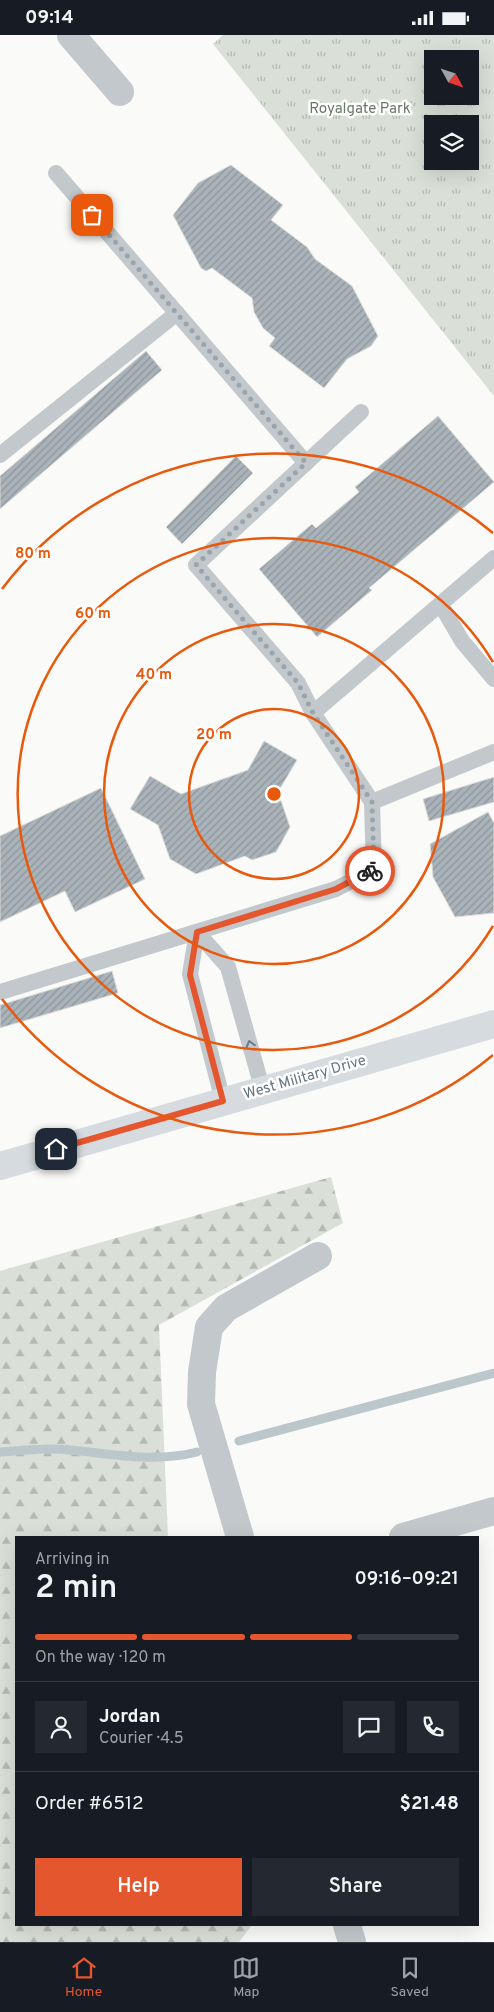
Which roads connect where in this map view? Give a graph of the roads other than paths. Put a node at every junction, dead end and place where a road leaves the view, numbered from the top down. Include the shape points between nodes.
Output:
1 (71, 35) edge
2 (120, 92) dead end
3 (56, 173) dead end
4 (176, 313) junction
5 (361, 412) dead end
6 (0, 455) edge
7 (306, 463) junction
8 (494, 558) edge
9 (441, 605) junction
10 (494, 679) edge
11 (313, 713) junction
12 (494, 752) edge
13 (372, 802) junction
14 (197, 932) junction
15 (0, 993) edge
16 (494, 1024) edge
17 (263, 1091) junction
18 (223, 1101) junction
19 (0, 1166) edge
20 (318, 1257) dead end
21 (494, 1511) edge
22 (240, 1536) edge
23 (406, 1536) edge
24 (347, 1926) edge
25 (352, 1942) edge

1 - 2 street
3 - 4 lane
4 - 6 lane
4 - 7 lane
5 - 7 lane
7 - 11 lane via 196,565 298,683
8 - 9 lane
9 - 10 lane via 462,641
9 - 11 lane
11 - 13 lane
12 - 13 lane
13 - 14 lane via 374,869 336,889
14 - 15 lane
17 -> 14 lane via 228,967
14 - 18 lane via 190,975
16 - 17 main road, West Military Drive
17 - 18 main road, West Military Drive
18 - 19 main road, West Military Drive
20 - 22 street via 226,1308 209,1327 201,1404
21 - 23 street
24 - 25 street

